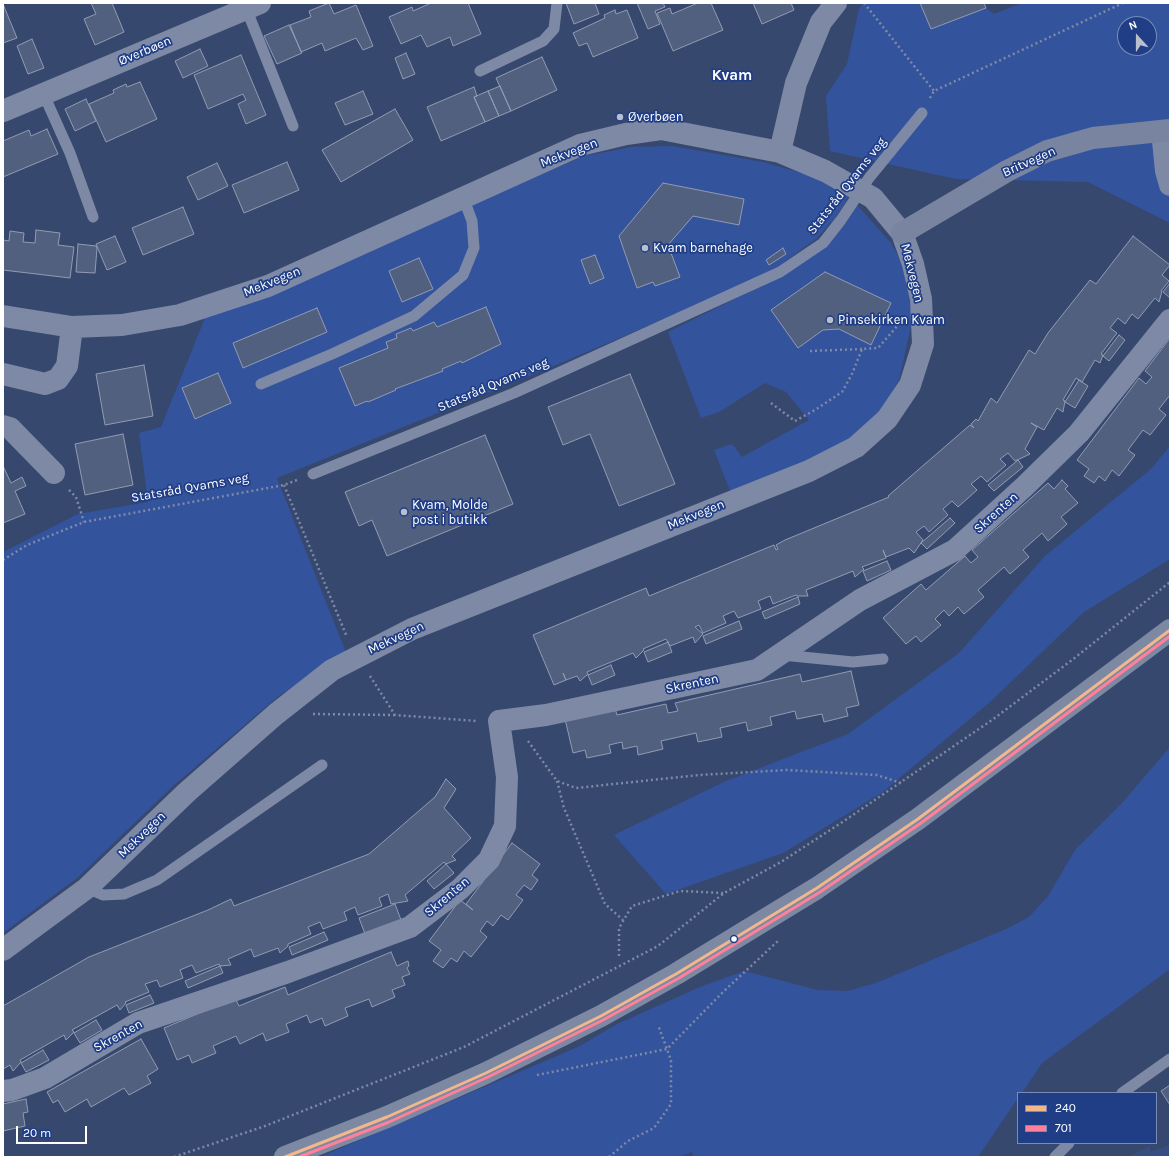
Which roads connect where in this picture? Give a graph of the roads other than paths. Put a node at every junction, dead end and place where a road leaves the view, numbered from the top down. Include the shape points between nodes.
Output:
1 (557, 3) edge
2 (836, 3) edge
3 (253, 6) edge
4 (480, 71) dead end
5 (44, 95) junction
6 (3, 111) edge
7 (922, 113) road end
8 (294, 126) dead end
9 (1166, 131) edge
10 (780, 152) junction
11 (1170, 185) edge
12 (463, 197) junction
13 (93, 217) dead end
14 (902, 233) junction
15 (3, 316) edge
16 (1170, 320) edge
17 (72, 327) junction
18 (3, 374) edge
19 (261, 384) dead end
20 (3, 426) edge
21 (54, 473) dead end
22 (313, 474) road end
23 (1170, 630) edge
24 (779, 655) junction
25 (883, 658) dead end
26 (322, 766) dead end
27 (87, 888) junction
28 (3, 950) edge
29 (1170, 1059) edge
30 (3, 1091) edge
31 (1123, 1092) edge
32 (1068, 1144) edge
33 (285, 1157) edge
34 (1055, 1157) edge

1 - 4 lane via 554,29 543,41
2 - 10 street via 821,22 796,83
3 - 5 street, Øverbøen
3 - 8 lane, Øverbøen
5 - 6 street, Øverbøen
5 - 13 lane via 70,153
7 - 22 lane, Statsråd Qvams veg via 869,178 823,243 780,272 514,393
9 - 11 street via 1166,171
9 - 14 street, Britvegen via 1093,138 1047,151 1007,171
10 - 12 street, Mekvegen via 661,129 626,134 580,146
10 - 14 street, Mekvegen via 825,171 873,198
12 - 17 street, Mekvegen via 268,286 180,315 122,325
12 - 19 lane via 472,221 474,248 462,275 414,316
14 - 27 street, Mekvegen via 913,264 920,300 923,344 910,385 887,419 856,447 809,471 427,624 332,670 276,714 187,792
15 - 17 street, Mekvegen
16 - 24 street, Skrenten via 1079,433 955,550 860,600
17 - 18 street via 67,366 58,379 45,384
20 - 21 street via 10,428
23 - 33 main road via 918,820 784,908 676,974 486,1073 394,1114
24 - 25 lane via 853,662
24 - 30 street, Skrenten via 757,670 546,714 499,721 507,776 505,826 488,860 460,889 410,927 138,1023 45,1078
26 - 27 lane via 158,880 124,894 102,895
27 - 28 street, Mekvegen
29 - 31 lane
32 - 34 lane

